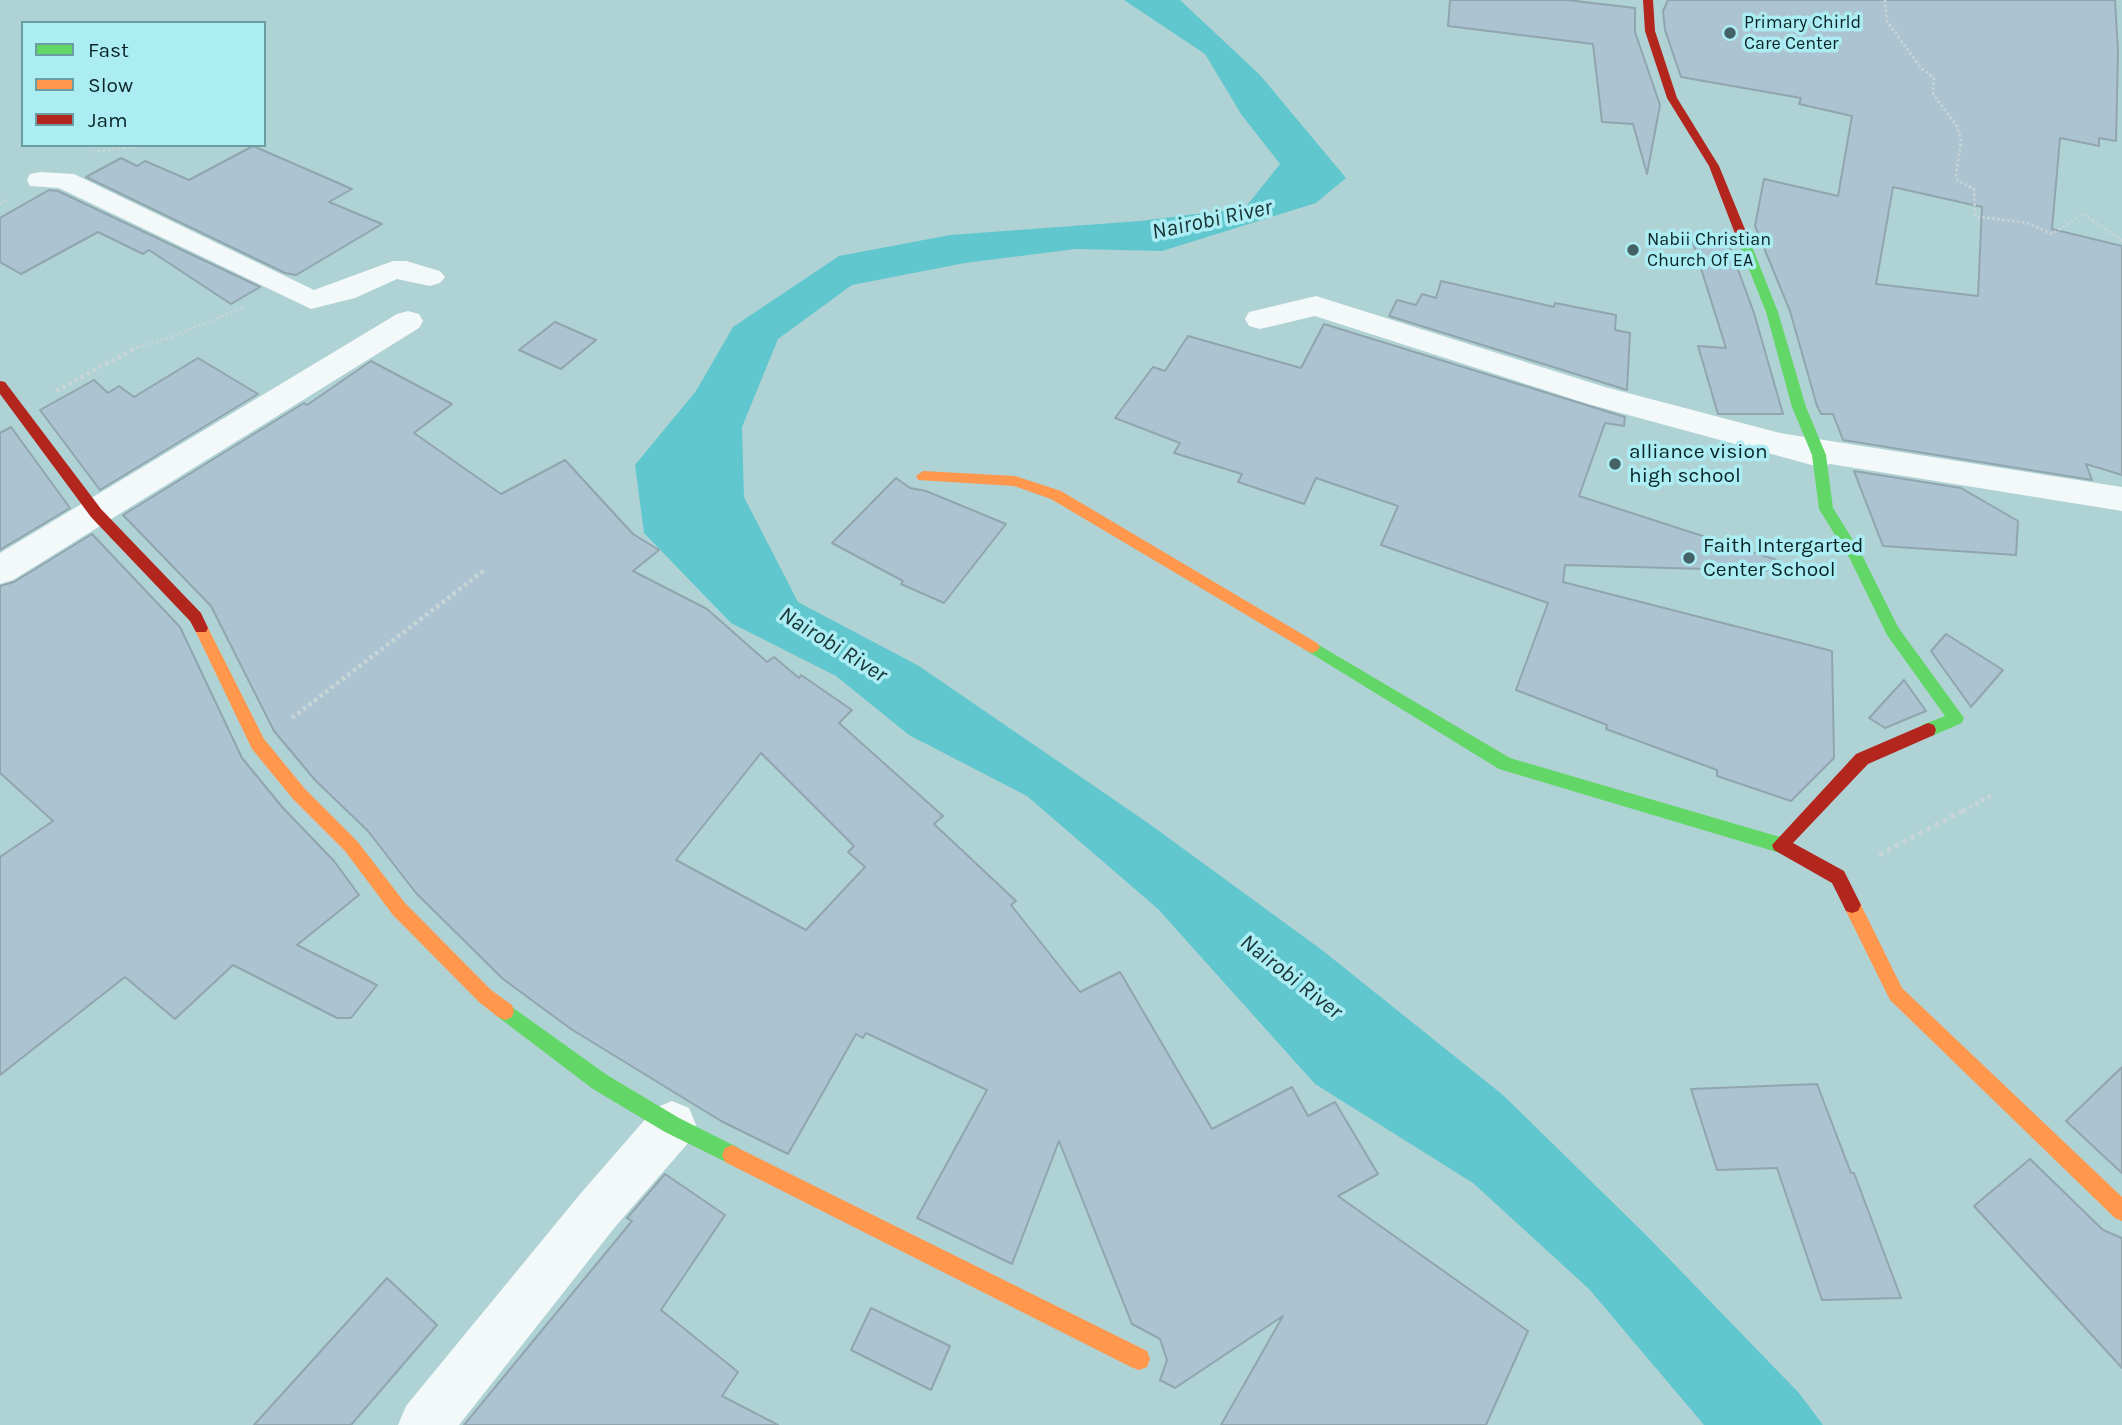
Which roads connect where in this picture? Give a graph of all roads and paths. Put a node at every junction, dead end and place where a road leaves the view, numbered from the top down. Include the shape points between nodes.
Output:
1 (1648, 0) edge
2 (1885, 0) edge
3 (40, 180) dead end
4 (2122, 241) edge
5 (430, 277) dead end
6 (288, 289) junction
7 (1260, 319) dead end
8 (408, 321) dead end
9 (0, 385) edge
10 (20, 415) junction
11 (1819, 455) junction
12 (923, 476) dead end
13 (2122, 499) edge
14 (96, 513) junction
15 (486, 569) dead end
16 (0, 570) edge
17 (258, 744) junction
18 (1993, 795) dead end
19 (1780, 845) junction
20 (1838, 877) junction
21 (673, 1125) junction
22 (2122, 1211) edge
23 (1139, 1359) dead end
24 (425, 1425) edge

1 - 11 street via 1650,31 1672,98 1714,166 1772,312 1799,407
2 - 4 path via 1887,21 1921,68 1934,78 1933,94 1958,126 1958,181 1974,189 1975,216 2027,223 2052,233 2083,214
3 - 6 street via 64,180
5 - 6 street via 393,270 345,292 311,300
6 - 10 path via 133,348 65,384
7 - 11 street via 1316,306 1599,396
8 - 14 street
9 - 10 street
10 - 14 street
11 - 13 street via 1781,443
11 - 19 street via 1826,509 1856,557 1892,631 1956,718 1862,759
12 - 19 street via 1015,481 1056,495 1506,764
14 - 16 street
14 - 17 street via 196,617
15 - 17 path
17 - 21 street via 351,846 399,909 485,996 600,1082
18 - 20 path
19 - 20 street
20 - 22 street via 1896,994
21 - 23 street
21 - 24 street via 598,1210

